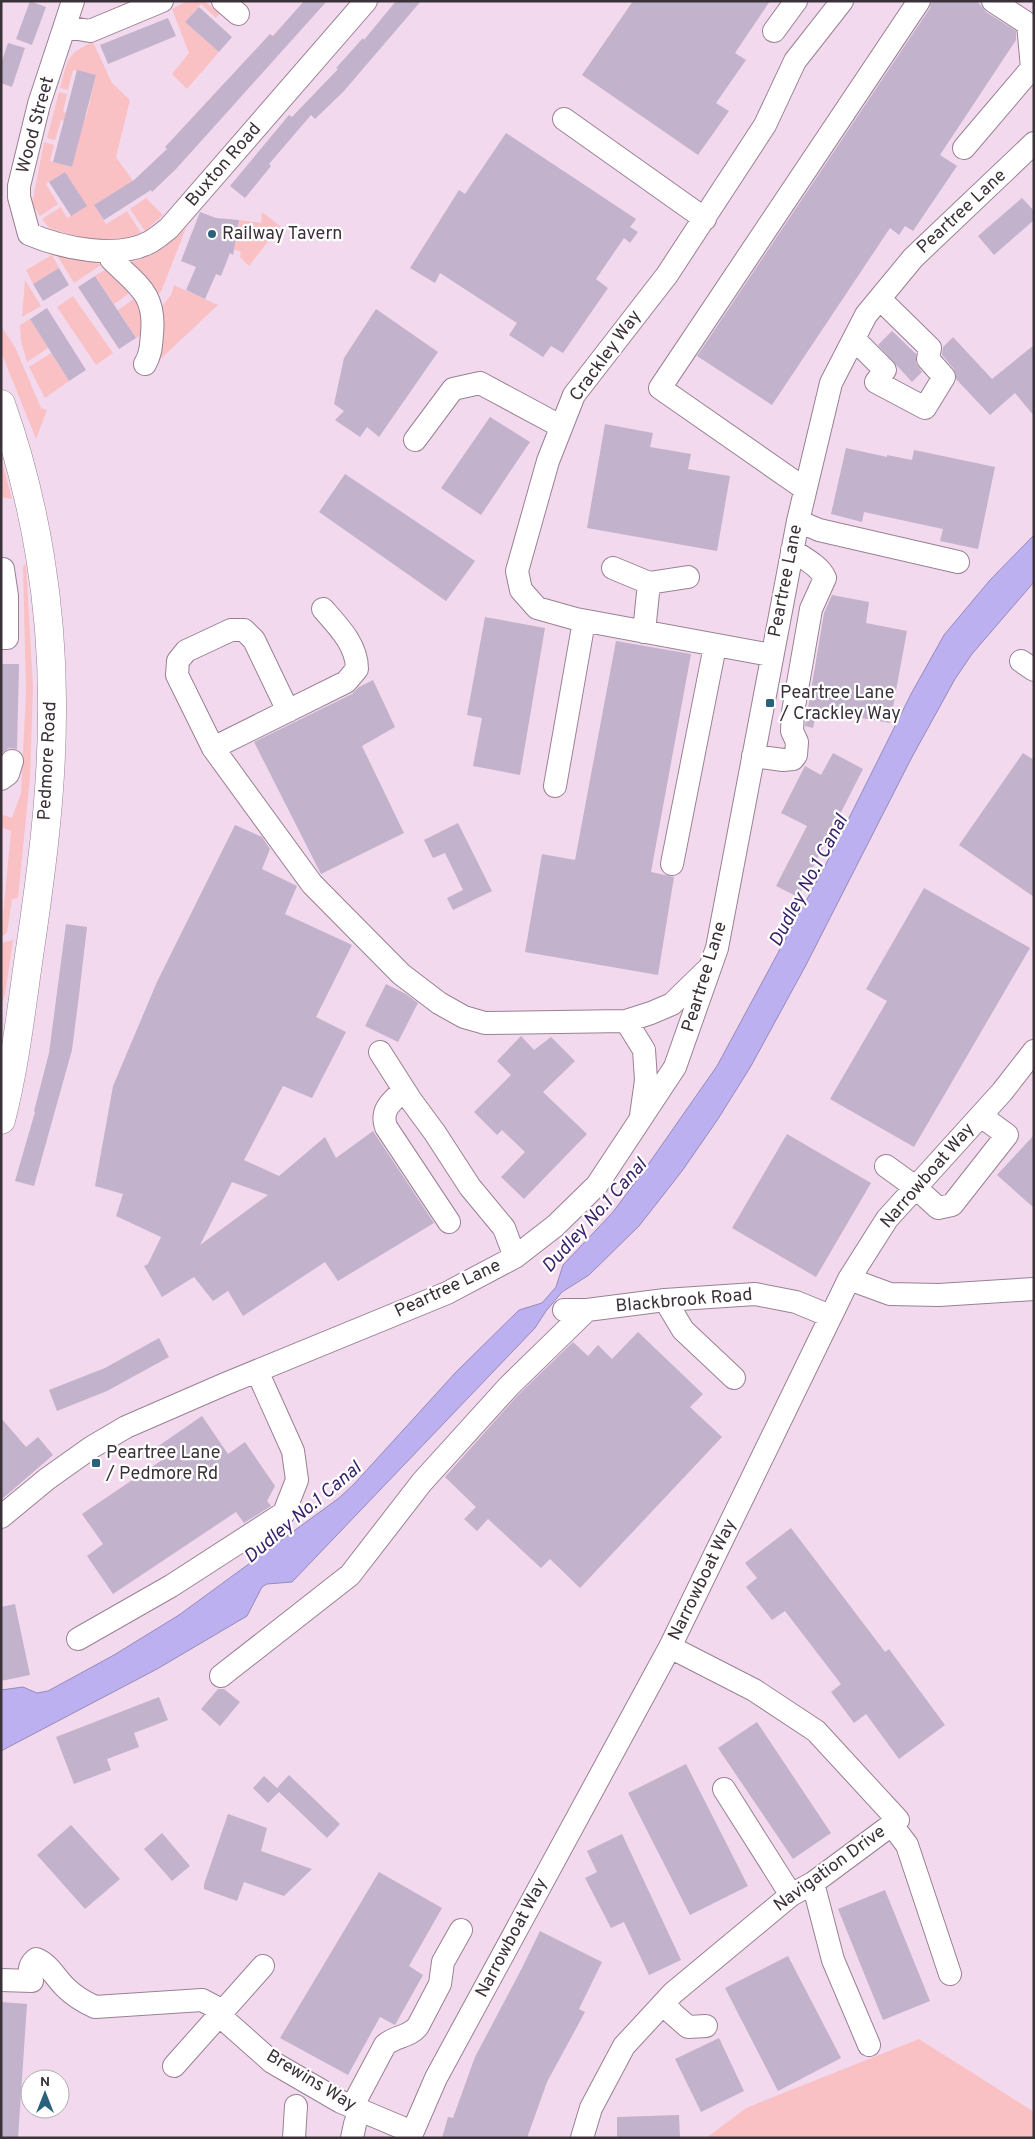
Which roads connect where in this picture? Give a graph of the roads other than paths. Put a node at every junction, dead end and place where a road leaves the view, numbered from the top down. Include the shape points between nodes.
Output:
1 (73, 1) edge
2 (162, 1) edge
3 (366, 1) edge
4 (796, 1) edge
5 (919, 1) edge
6 (993, 1) edge
7 (838, 2) edge
8 (66, 27) junction
9 (774, 31) dead end
10 (564, 119) dead end
11 (1034, 143) edge
12 (964, 148) dead end
13 (705, 219) junction
14 (44, 240) joint
15 (110, 252) junction
16 (880, 299) junction
17 (854, 339) junction
18 (145, 364) dead end
19 (1, 404) edge
20 (560, 426) junction
21 (415, 440) dead end
22 (805, 489) junction
23 (798, 521) junction
24 (792, 550) junction
25 (958, 562) dead end
26 (613, 568) dead end
27 (3, 569) dead end
28 (688, 577) dead end
29 (649, 583) junction
30 (323, 609) dead end
31 (584, 621) junction
32 (644, 632) junction
33 (1, 638) edge
34 (715, 646) junction
35 (771, 655) junction
36 (288, 711) junction
37 (213, 748) junction
38 (754, 756) junction
39 (555, 786) dead end
40 (672, 864) dead end
41 (710, 967) junction
42 (626, 1021) junction
43 (8, 1041) edge
44 (1034, 1051) edge
45 (380, 1052) dead end
46 (404, 1090) junction
47 (981, 1116) junction
48 (1, 1120) edge
49 (641, 1122) junction
50 (946, 1154) junction
51 (886, 1166) dead end
52 (973, 1178) junction
53 (915, 1188) junction
54 (449, 1222) dead end
55 (516, 1257) junction
56 (849, 1279) junction
57 (1034, 1289) edge
58 (665, 1300) junction
59 (564, 1310) dead end
60 (587, 1310) junction
61 (830, 1316) junction
62 (257, 1371) junction
63 (734, 1378) dead end
64 (1, 1517) edge
65 (78, 1640) dead end
66 (670, 1647) junction
67 (221, 1676) dead end
68 (724, 1788) dead end
69 (892, 1825) junction
70 (812, 1882) junction
71 (791, 1895) junction
72 (461, 1930) dead end
73 (263, 1966) dead end
74 (950, 1974) dead end
75 (1, 1980) edge
76 (665, 2002) junction
77 (221, 2013) junction
78 (706, 2026) dead end
79 (869, 2045) dead end
80 (174, 2066) dead end
81 (296, 2106) dead end
82 (356, 2108) junction
83 (411, 2135) edge
84 (294, 2138) edge
85 (352, 2138) edge
86 (582, 2138) edge

1 - 8 street, Wood Street
2 - 8 street via 90,31
3 - 15 street, Buxton Road via 169,228 149,243
4 - 9 street
5 - 22 street via 660,388
6 - 12 street via 1028,24 1032,68
7 - 13 street, Crackley Way via 795,61 765,125
8 - 14 street, Wood Street via 39,104 19,186 20,205 29,234
10 - 13 street
11 - 16 street, Peartree Lane via 913,258
13 - 20 street, Crackley Way via 667,275 574,395
14 - 15 street, Buxton Road
15 - 18 street via 111,259 144,292 153,308 150,355
16 - 17 street, Peartree Lane via 866,315
16 - 17 street via 930,348 928,359 944,377 925,408 876,382 885,370
17 - 22 street, Peartree Lane via 831,383
19 - 43 highway, Pedmore Road via 26,490 40,556 51,659 52,712 50,776 36,909
20 - 21 street via 480,383 453,389
20 - 31 street, Crackley Way via 517,571 521,590 537,608
22 - 23 street, Peartree Lane
23 - 24 street, Peartree Lane
23 - 25 street via 819,530
24 - 35 street, Peartree Lane
24 - 38 street via 814,565 825,578 811,609 793,712 796,755 783,760
26 - 29 street
27 - 33 street via 8,596 7,638
28 - 29 street
29 - 32 street
30 - 36 street via 342,630 357,658 357,669 346,682
31 - 32 street, Crackley Way
31 - 39 street
32 - 34 street, Crackley Way
34 - 35 street, Crackley Way
34 - 40 street
35 - 38 street, Peartree Lane
36 - 37 street
36 - 37 street via 254,640 244,630 231,630 186,651 178,661 177,675
37 - 42 street via 312,884 401,974 439,1003 464,1017 485,1023
38 - 41 street, Peartree Lane via 729,896
41 - 42 street via 672,1004
41 - 49 street, Peartree Lane via 676,1067
42 - 49 street via 644,1050 646,1080
43 - 48 highway, Pedmore Road
44 - 47 street, Narrowboat Way
45 - 46 street
46 - 54 street via 384,1112 386,1127
46 - 55 street via 470,1187 504,1228
47 - 50 street, Narrowboat Way
47 - 52 street via 1007,1135
49 - 55 street, Peartree Lane via 597,1185 555,1226
50 - 52 street
50 - 53 street, Narrowboat Way
51 - 53 street
52 - 53 street via 952,1205 938,1208
53 - 56 street, Narrowboat Way via 886,1219
55 - 62 street, Peartree Lane via 447,1293
56 - 57 street via 890,1294 939,1295
56 - 61 street, Narrowboat Way
58 - 60 street, Blackbrook Road
58 - 61 street, Blackbrook Road via 755,1294 796,1302
58 - 63 street via 683,1330
59 - 60 street, Blackbrook Road
60 - 67 street via 509,1386 422,1482 350,1575
61 - 66 street, Narrowboat Way
62 - 64 street, Peartree Lane via 126,1428 92,1447
62 - 65 street via 293,1451 297,1480 284,1513 171,1586
66 - 69 street, Navigation Drive via 754,1690 816,1731 898,1820
66 - 83 street, Narrowboat Way via 441,2070
68 - 71 street
69 - 70 street, Navigation Drive
69 - 74 street via 907,1846
70 - 71 street, Navigation Drive
70 - 79 street via 833,1960
71 - 76 street, Navigation Drive
72 - 82 street via 443,1962 440,1984 418,2026 385,2045
73 - 77 street
75 - 77 street, Brewins Way via 32,1981 30,1964 36,1959 44,1962 65,1987 95,2007 202,2000
76 - 78 street via 688,2027
76 - 86 street, Navigation Drive via 624,2046 590,2108
77 - 80 street
77 - 82 street, Brewins Way via 272,2062
81 - 84 street
82 - 83 street, Brewins Way
82 - 85 street

